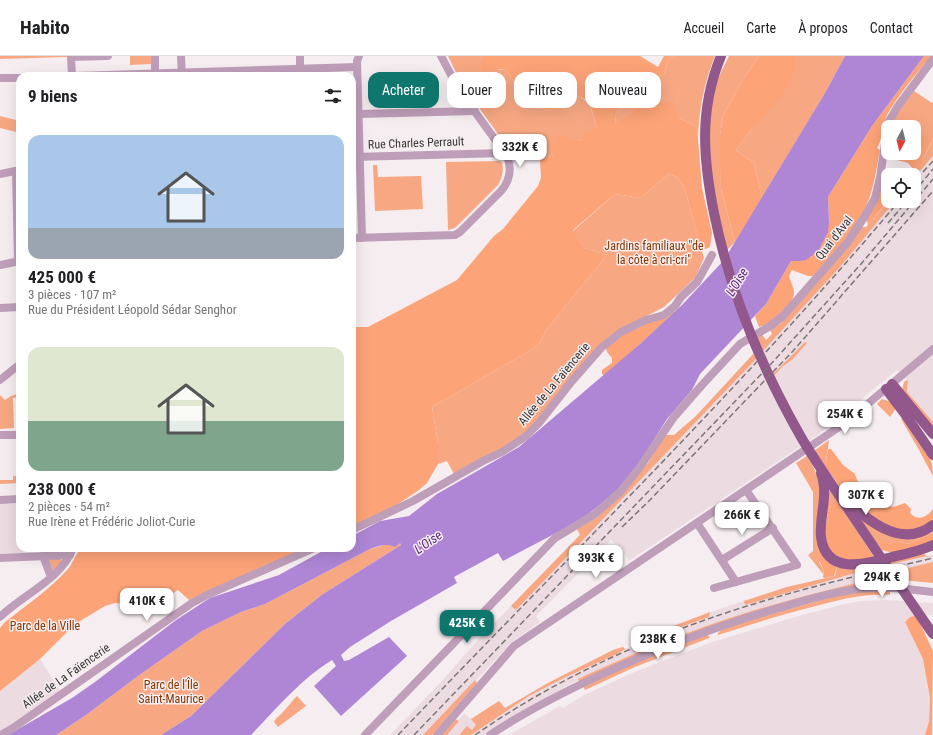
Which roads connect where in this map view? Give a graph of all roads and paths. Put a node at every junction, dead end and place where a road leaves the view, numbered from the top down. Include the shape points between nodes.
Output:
1 (71, 56) edge
2 (108, 56) edge
3 (154, 56) edge
4 (182, 56) edge
5 (300, 56) edge
6 (359, 56) edge
7 (441, 56) edge
8 (721, 56) edge
9 (933, 59) edge
10 (357, 67) junction
11 (300, 68) junction
12 (72, 72) edge
13 (155, 72) edge
14 (182, 72) edge
15 (221, 72) edge
16 (314, 72) edge
17 (0, 78) edge
18 (16, 78) edge
19 (475, 111) junction
20 (359, 114) junction
21 (505, 153) junction
22 (356, 157) edge
23 (16, 171) edge
24 (0, 174) edge
25 (356, 238) edge
26 (362, 238) junction
27 (712, 254) dead end
28 (16, 262) edge
29 (0, 265) edge
30 (16, 307) edge
31 (0, 308) edge
32 (933, 349) edge
33 (16, 367) edge
34 (0, 380) edge
35 (889, 386) junction
36 (933, 434) edge
37 (0, 435) edge
38 (16, 435) edge
39 (933, 455) edge
40 (819, 466) junction
41 (746, 490) junction
42 (840, 497) junction
43 (0, 500) edge
44 (16, 500) edge
45 (697, 523) junction
46 (933, 525) edge
47 (356, 528) edge
48 (772, 528) junction
49 (933, 545) edge
50 (65, 552) edge
51 (70, 552) edge
52 (305, 552) edge
53 (43, 556) junction
54 (0, 558) edge
55 (722, 560) junction
56 (51, 577) junction
57 (736, 582) junction
58 (714, 588) dead end
59 (933, 592) edge
60 (0, 606) edge
61 (8, 610) junction
62 (0, 617) edge
63 (929, 626) edge
64 (933, 638) edge
65 (1, 735) edge
66 (365, 735) edge
67 (437, 735) edge
68 (490, 735) edge

1 - 2 street
1 - 12 street
3 - 13 street
4 - 14 street
5 - 11 street
6 - 10 street
7 - 19 street via 453,80
8 - 40 main road via 710,90 704,130 707,172 715,218 728,272 752,338 783,403
9 - 66 street, Quai d'Aval via 889,121 875,198 852,236 783,316 740,344 695,392 623,489 595,514 555,538
10 - 16 street
10 - 20 street
11 - 15 street
11 - 16 street
17 - 18 street
19 - 20 street
19 - 21 street
20 - 22 street
21 - 22 street, Rue Charles Perrault
21 - 26 street via 509,163 507,184 458,234
22 - 26 street
23 - 24 street
25 - 26 street
27 - 47 street, Allée de La Faïencerie via 697,282 675,306 664,315 621,332 601,348 542,420 524,437 502,452 413,501
28 - 29 street
30 - 31 street
32 - 35 street
33 - 34 street
35 - 36 main road
35 - 39 main road
35 - 41 street via 848,420
37 - 38 street
40 - 42 main road
40 - 49 main road via 825,491 821,538 832,559 844,564 860,564
41 - 45 street
41 - 48 street
42 - 46 main road via 878,525 894,533 915,534
42 - 63 main road
43 - 44 street
45 - 55 street
45 - 67 street via 514,646
48 - 55 street
48 - 57 street via 797,565
50 - 53 street
51 - 56 street
52 - 65 street, Allée de La Faïencerie via 192,603
53 - 54 street
53 - 56 street
55 - 57 street
56 - 61 street
57 - 58 street
59 - 68 street via 885,588 856,589 723,626 621,665 545,702
60 - 61 street
61 - 62 street
63 - 64 main road

